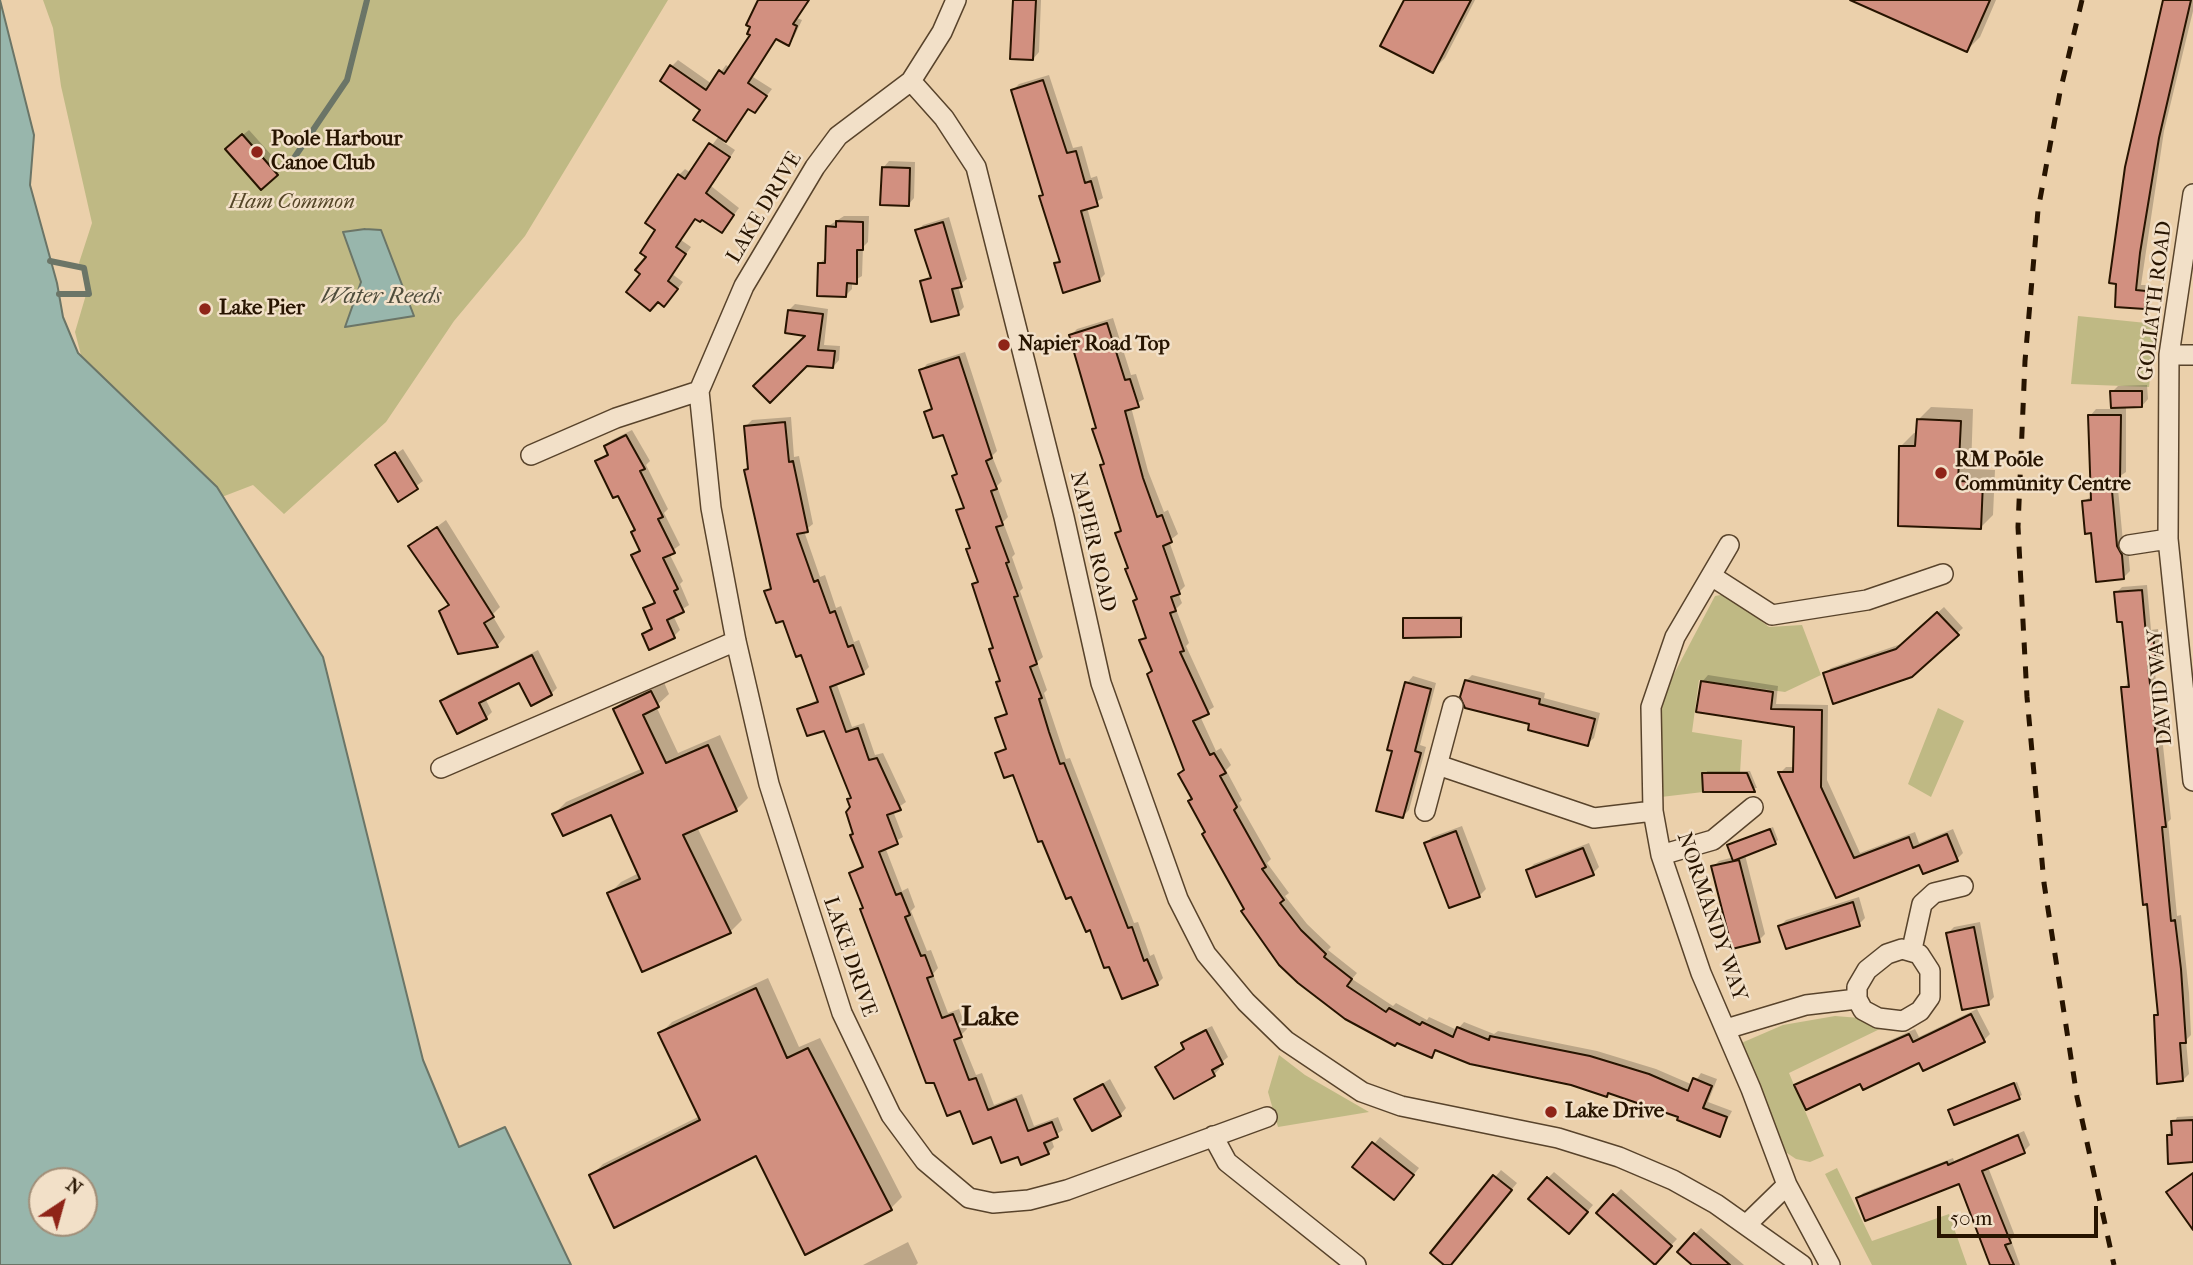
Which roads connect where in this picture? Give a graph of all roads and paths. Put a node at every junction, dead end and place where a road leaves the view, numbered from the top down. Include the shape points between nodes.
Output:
1 (957, 0) edge
2 (911, 81) junction
3 (2193, 194) edge
4 (2169, 355) junction
5 (2193, 355) edge
6 (699, 390) junction
7 (531, 455) dead end
8 (2168, 539) junction
9 (1729, 545) dead end
10 (2129, 545) dead end
11 (1942, 574) dead end
12 (1713, 577) junction
13 (2176, 590) joint
14 (736, 640) junction
15 (2187, 670) edge
16 (1453, 706) dead end
17 (1438, 765) junction
18 (441, 768) dead end
19 (2193, 781) edge
20 (1753, 807) dead end
21 (1425, 811) dead end
22 (1653, 811) junction
23 (1661, 855) junction
24 (1963, 886) dead end
25 (1912, 950) junction
26 (1857, 999) junction
27 (1726, 1029) junction
28 (1267, 1117) dead end
29 (1213, 1136) junction
30 (1787, 1185) junction
31 (1747, 1224) junction
32 (1356, 1265) edge
33 (1802, 1265) edge
34 (1830, 1265) edge

1 - 2 street
2 - 6 street, LAKE DRIVE via 838,136 815,167 744,286
2 - 31 street, NAPIER ROAD via 944,118 976,167 1101,683 1178,899 1206,954 1286,1041 1380,1100 1558,1138 1619,1157 1673,1180
3 - 4 street, GOLIATH ROAD
4 - 5 street
4 - 8 street, GOLIATH ROAD
6 - 7 street via 616,418
6 - 14 street, LAKE DRIVE via 711,508
8 - 10 street
8 - 13 street, GOLIATH ROAD
9 - 12 street, NORMANDY WAY
11 - 12 street via 1867,600 1772,615
12 - 22 street, NORMANDY WAY via 1675,638 1651,707
13 - 15 street, DAVID WAY
14 - 18 street
14 - 29 street, LAKE DRIVE via 769,784 842,1013 891,1115 925,1161 969,1198 993,1203 1029,1200
15 - 19 street, DAVID WAY
16 - 17 street
17 - 21 street
17 - 22 street via 1594,818
20 - 23 street via 1713,840
22 - 23 street, NORMANDY WAY
23 - 27 street, NORMANDY WAY via 1701,973
24 - 25 street via 1934,893 1922,904
25 - 26 street via 1902,948 1872,964 1857,987
25 - 26 street via 1926,962 1932,980 1930,997 1912,1018 1878,1018 1863,1010
26 - 27 street via 1806,1005
27 - 30 street, NORMANDY WAY
28 - 29 street, LAKE DRIVE
29 - 32 street via 1227,1162
30 - 31 street
30 - 34 street, NORMANDY WAY
31 - 33 street

